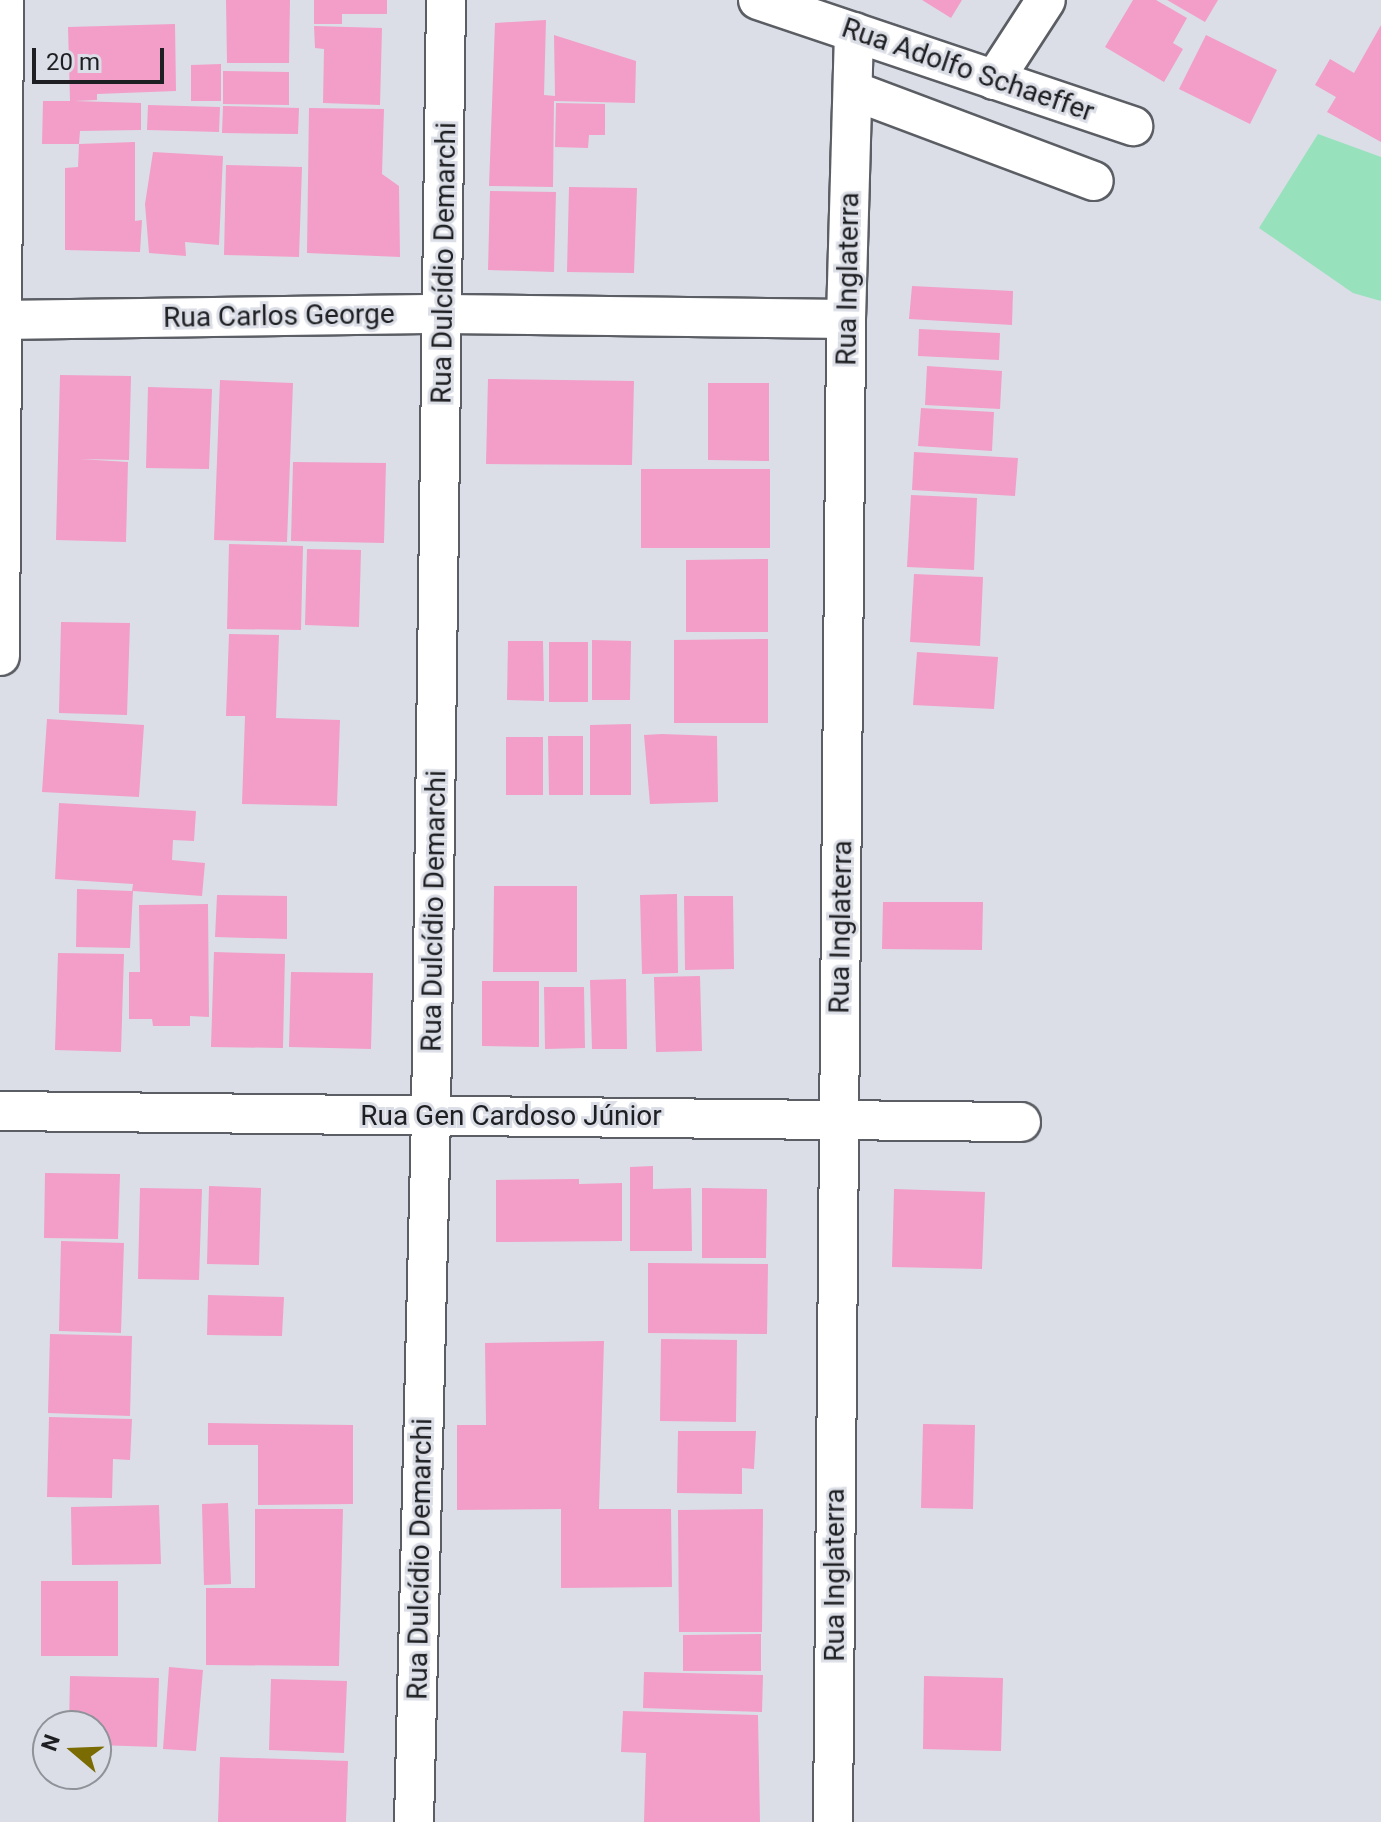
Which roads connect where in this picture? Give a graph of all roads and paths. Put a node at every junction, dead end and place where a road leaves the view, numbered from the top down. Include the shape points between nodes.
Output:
1 (4, 0) edge
2 (446, 0) edge
3 (758, 0) edge
4 (1046, 0) edge
5 (854, 32) junction
6 (994, 80) junction
7 (854, 91) junction
8 (1133, 126) dead end
9 (1094, 181) dead end
10 (444, 314) junction
11 (846, 319) junction
12 (1, 320) edge
13 (0, 656) edge
14 (0, 1111) edge
15 (431, 1115) junction
16 (839, 1118) junction
17 (1021, 1122) dead end
18 (414, 1822) edge
19 (833, 1822) edge

1 - 12 street
2 - 10 street, Rua Dulcídio Demarchi
3 - 5 street, Rua Adolfo Schaeffer
4 - 6 street
5 - 6 street, Rua Adolfo Schaeffer
5 - 7 street, Rua Inglaterra
6 - 8 street, Rua Adolfo Schaeffer
7 - 9 street, Rua Adolfo Schaeffer
7 - 11 street, Rua Inglaterra
10 - 11 street, Rua Carlos George
10 - 12 street, Rua Carlos George
10 - 15 street, Rua Dulcídio Demarchi
11 - 16 street, Rua Inglaterra
12 - 13 street
14 - 15 street, Rua Gen Cardoso Júnior
15 - 16 street, Rua Gen Cardoso Júnior
15 - 18 street, Rua Dulcídio Demarchi
16 - 17 street, Rua Gen Cardoso Júnior
16 - 19 street, Rua Inglaterra

